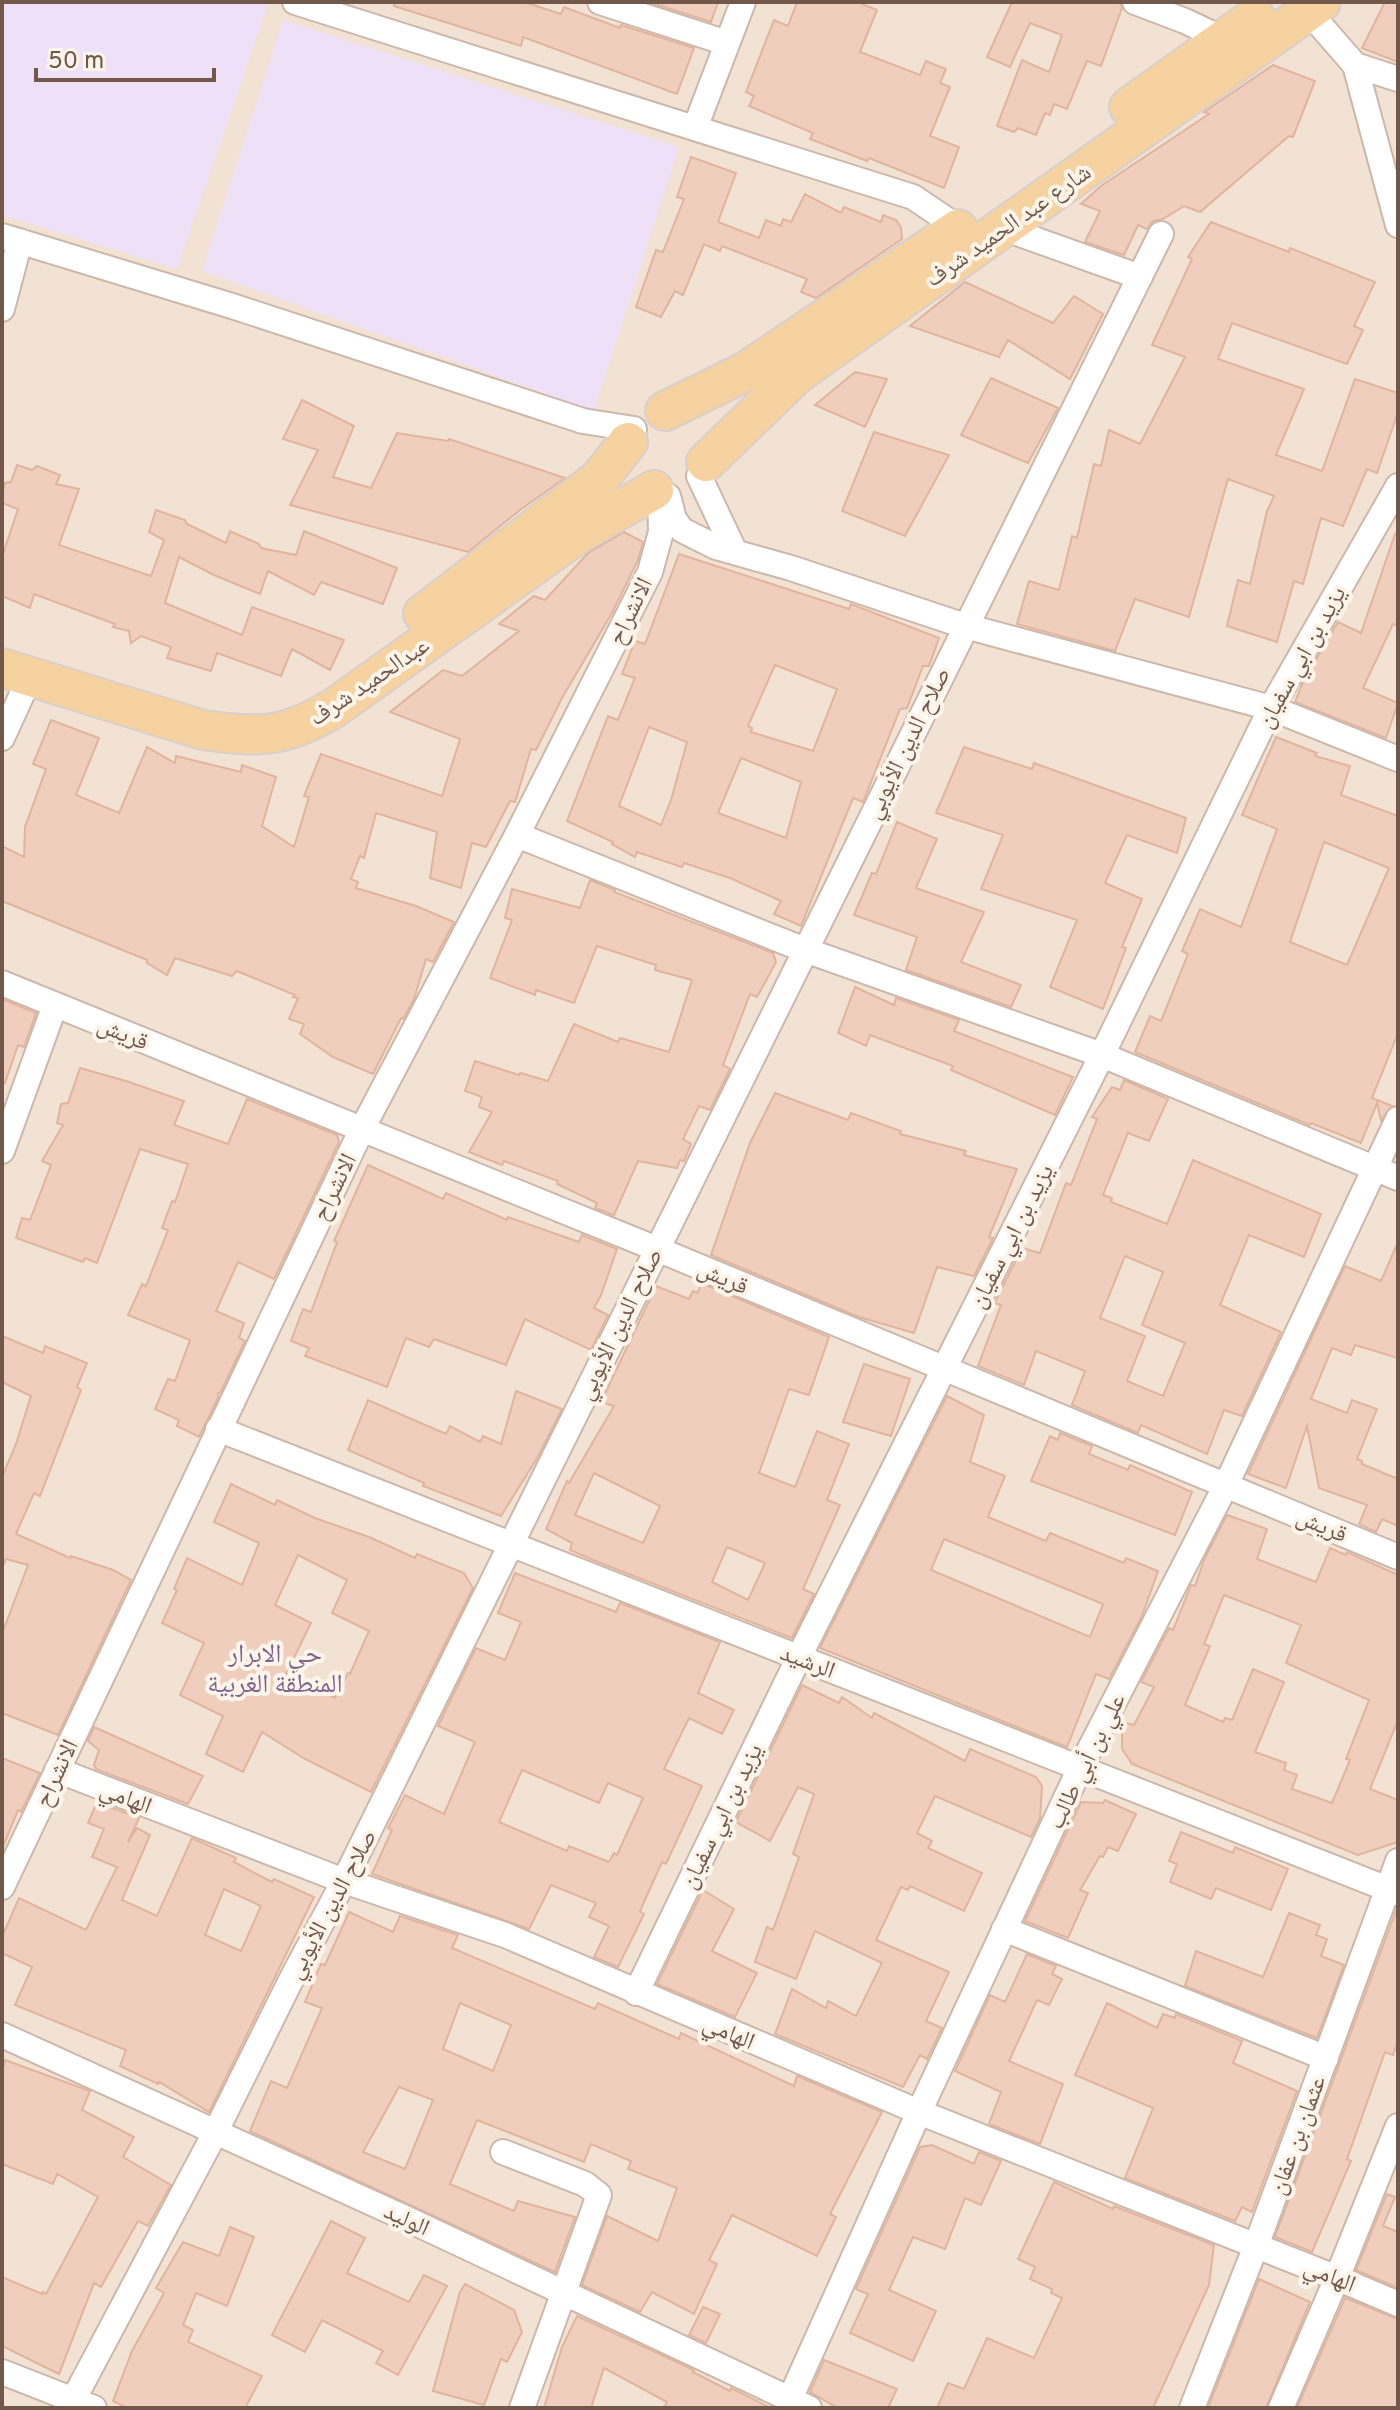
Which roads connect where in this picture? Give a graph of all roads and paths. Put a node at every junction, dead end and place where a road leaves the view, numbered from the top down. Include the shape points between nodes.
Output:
1 (295, 2) edge
2 (600, 2) edge
3 (743, 2) edge
4 (1135, 2) edge
5 (1302, 5) edge
6 (1223, 39) junction
7 (727, 43) junction
8 (1355, 65) junction
9 (1398, 79) edge
10 (695, 128) junction
11 (1398, 225) edge
12 (959, 228) junction
13 (1003, 228) junction
14 (1161, 234) dead end
15 (11, 239) edge
16 (1140, 277) junction
17 (2, 309) edge
18 (642, 428) junction
19 (677, 482) junction
20 (1398, 486) edge
21 (735, 552) junction
22 (965, 626) junction
23 (2, 647) edge
24 (16, 673) edge
25 (1271, 708) junction
26 (2, 738) edge
27 (1398, 759) edge
28 (517, 835) junction
29 (805, 950) junction
30 (2, 983) edge
31 (55, 1005) junction
32 (1102, 1055) junction
33 (1398, 1119) edge
34 (361, 1131) junction
35 (2, 1151) edge
36 (1374, 1168) junction
37 (1398, 1178) edge
38 (657, 1249) junction
39 (944, 1368) junction
40 (218, 1429) junction
41 (1226, 1485) junction
42 (510, 1544) junction
43 (1398, 1557) edge
44 (799, 1657) junction
45 (1080, 1768) junction
46 (57, 1770) junction
47 (11, 1846) edge
48 (1398, 1861) edge
49 (344, 1881) junction
50 (2, 1887) edge
51 (1393, 1891) edge
52 (1004, 1929) junction
53 (636, 1993) junction
54 (2, 2035) edge
55 (1326, 2058) junction
56 (919, 2112) junction
57 (1398, 2126) edge
58 (215, 2133) junction
59 (503, 2152) dead end
60 (1256, 2246) junction
61 (1337, 2278) junction
62 (564, 2292) junction
63 (1398, 2304) edge
64 (2, 2372) edge
65 (78, 2405) edge
66 (795, 2405) edge
67 (522, 2408) edge
68 (1192, 2408) edge
69 (1281, 2408) edge

1 - 10 street
2 - 7 street
3 - 7 street
4 - 6 street
5 - 6 main road, شارع عبد الحميد شرف
5 - 8 street
5 - 13 main road, شارع عبد الحميد شرف
6 - 12 main road, شارع عبد الحميد شرف
7 - 10 street
8 - 9 street
8 - 11 street
10 - 12 street via 913,197
12 - 18 main road, شارع عبد الحميد شرف via 745,372
13 - 16 street
13 - 19 main road, شارع عبد الحميد شرف via 797,374
14 - 16 street, صلاح الدين الأيوبي
15 - 17 street
15 - 18 street via 583,421
16 - 22 street, صلاح الدين الأيوبي
18 - 19 main road via 627,454 635,476
18 - 19 main road via 689,418 698,426 705,437
18 - 23 main road, عبدالحميد شرف via 599,479 335,681 291,707 255,715 221,713 160,699
19 - 21 street
19 - 21 street via 674,519 682,530
19 - 24 main road, عبدالحميد شرف via 582,531 304,726 259,734 203,730
19 - 28 street, الانشراح via 650,572
20 - 25 street, يزيد بن ابي سفيان
21 - 22 street
22 - 25 street
22 - 29 street, صلاح الدين الأيوبي
24 - 26 street
25 - 27 street
25 - 32 street, يزيد بن ابي سفيان
28 - 29 street
28 - 34 street, الانشراح
29 - 32 street
29 - 38 street, صلاح الدين الأيوبي
30 - 31 street, قريش
31 - 34 street, قريش
31 - 35 street
32 - 36 street
32 - 39 street, يزيد بن ابي سفيان
33 - 36 street, علي بن أبي طالب
34 - 38 street, قريش
34 - 40 street, الانشراح
36 - 37 street
36 - 41 street, علي بن أبي طالب
38 - 39 street, قريش
38 - 42 street, صلاح الدين الأيوبي
39 - 41 street, قريش
39 - 44 street, يزيد بن ابي سفيان
40 - 42 street, الرشيد
40 - 46 street, الانشراح
41 - 43 street, قريش
41 - 45 street, علي بن أبي طالب
42 - 44 street, الرشيد
42 - 49 street, صلاح الدين الأيوبي
44 - 45 street, الرشيد
44 - 53 street, يزيد بن ابي سفيان
45 - 51 street, الرشيد
45 - 52 street, علي بن أبي طالب
46 - 47 street, الانشراح
46 - 49 street, الهامي
47 - 50 street, الانشراح
48 - 51 street, عثمان بن عفان
49 - 53 street, الهامي via 505,1935
49 - 58 street, صلاح الدين الأيوبي
51 - 55 street, عثمان بن عفان
52 - 55 street
52 - 56 street, علي بن أبي طالب
53 - 56 street, الهامي
54 - 58 street, الوليد
55 - 60 street, عثمان بن عفان
56 - 60 street, الهامي
56 - 66 street, علي بن أبي طالب
57 - 61 street
58 - 62 street, الوليد
58 - 65 street, صلاح الدين الأيوبي
59 - 62 street via 599,2195
60 - 61 street, الهامي
60 - 68 street, عثمان بن عفان
61 - 63 street, الهامي
61 - 69 street
62 - 66 street, الوليد
62 - 67 street
64 - 65 street

